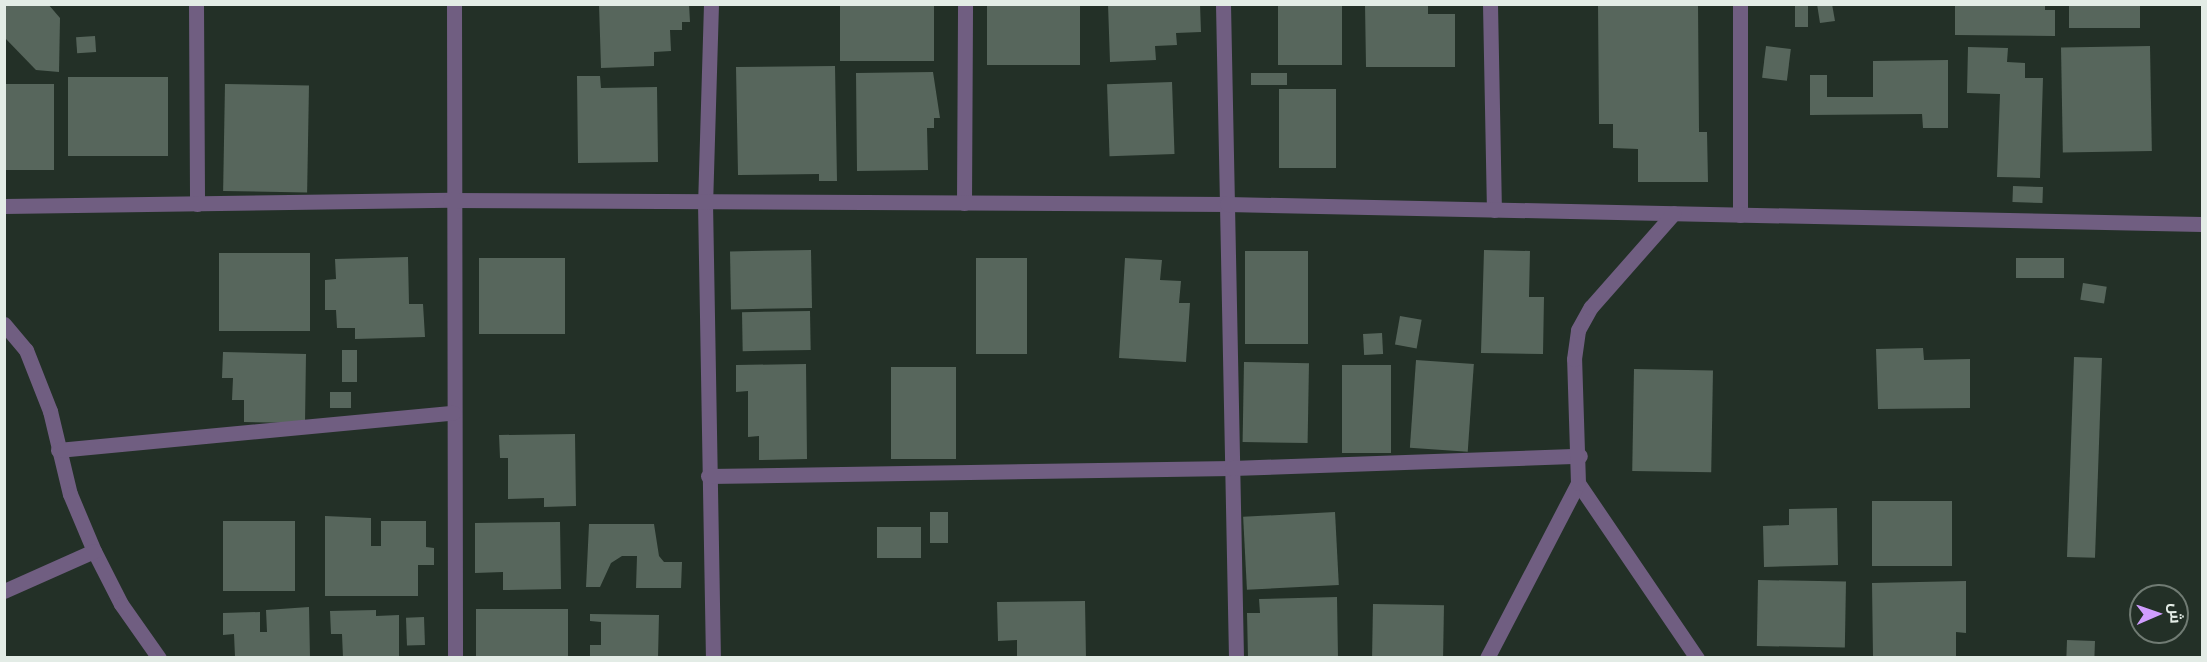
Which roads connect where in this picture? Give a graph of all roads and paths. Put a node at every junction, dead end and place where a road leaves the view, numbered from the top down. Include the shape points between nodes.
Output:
1 (196, 4) edge
2 (454, 4) edge
3 (711, 4) edge
4 (964, 4) edge
5 (1223, 4) edge
6 (1490, 4) edge
7 (1740, 4) edge
8 (450, 200) junction
9 (705, 202) junction
10 (964, 203) junction
11 (197, 204) junction
12 (1227, 204) junction
13 (4, 206) edge
14 (1494, 210) junction
15 (1674, 213) junction
16 (1740, 215) junction
17 (2202, 224) edge
18 (4, 324) edge
19 (453, 413) junction
20 (58, 450) junction
21 (1580, 456) junction
22 (1232, 468) junction
23 (708, 476) junction
24 (1578, 483) junction
25 (94, 551) junction
26 (4, 591) edge
27 (159, 657) edge
28 (454, 657) edge
29 (714, 657) edge
30 (1236, 657) edge
31 (1487, 657) edge
32 (1696, 657) edge

1 - 11 street
2 - 8 street
3 - 9 street
4 - 10 street
5 - 12 street
6 - 14 street
7 - 16 street
8 - 9 street
8 - 11 street
8 - 19 street
9 - 10 street
9 - 23 street
10 - 12 street
11 - 13 street
12 - 14 street
12 - 22 street
14 - 15 street
15 - 16 street
15 - 21 street via 1591,307 1578,330 1574,359
16 - 17 street
18 - 20 street via 26,350
19 - 20 street
19 - 28 street
20 - 25 street
21 - 22 street
21 - 24 street
22 - 23 street
22 - 30 street
23 - 29 street
24 - 31 street
24 - 32 street
25 - 26 street
25 - 27 street via 121,604

